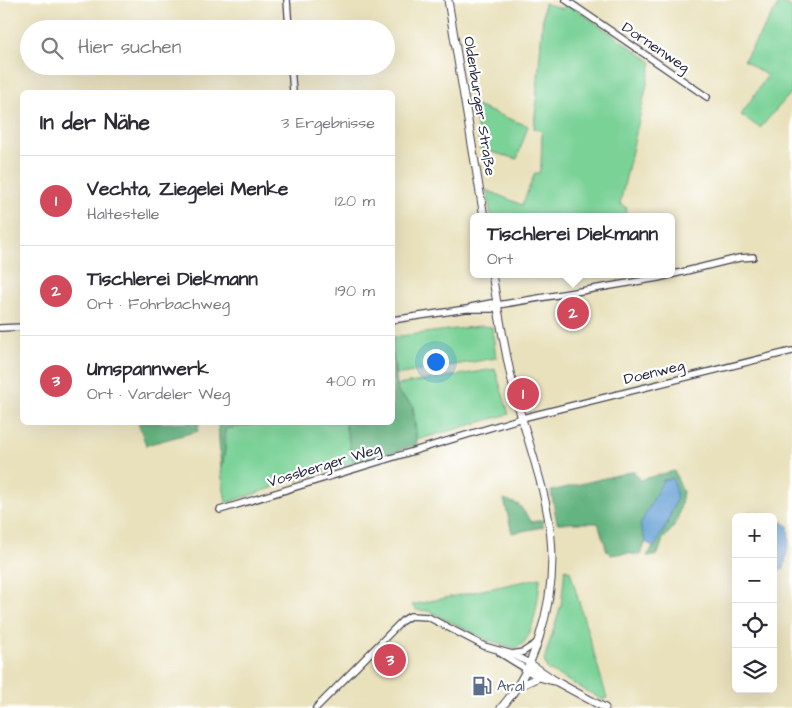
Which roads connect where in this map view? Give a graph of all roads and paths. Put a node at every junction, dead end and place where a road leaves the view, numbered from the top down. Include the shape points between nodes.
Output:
1 (287, 0) edge
2 (448, 0) edge
3 (566, 0) edge
4 (288, 20) edge
5 (292, 75) edge
6 (293, 90) edge
7 (707, 97) dead end
8 (483, 213) edge
9 (753, 257) dead end
10 (675, 274) edge
11 (493, 278) edge
12 (658, 278) edge
13 (498, 305) junction
14 (395, 320) edge
15 (20, 327) edge
16 (0, 328) edge
17 (792, 351) edge
18 (522, 418) junction
19 (220, 510) dead end
20 (538, 642) junction
21 (495, 650) junction
22 (512, 654) junction
23 (527, 666) junction
24 (539, 678) junction
25 (557, 682) junction
26 (517, 687) junction
27 (316, 708) edge
28 (501, 708) edge
29 (605, 708) edge

1 - 4 street
2 - 8 main road, Oldenburger Straße
3 - 7 street, Dornenweg
5 - 6 street
9 - 10 street
11 - 13 main road
12 - 13 street
13 - 14 street via 492,309 466,309
13 - 18 main road
15 - 16 street
17 - 18 street, Doenweg
18 - 19 street, Vossberger Weg
18 - 20 main road via 547,506 552,544 550,597
20 - 22 street via 523,652
20 - 23 main road
21 - 22 street
21 - 23 street
21 - 27 street via 428,617 410,616
22 - 23 street
23 - 24 main road
23 - 25 main road
23 - 26 main road
24 - 25 main road
24 - 26 main road
25 - 29 main road
26 - 28 main road

